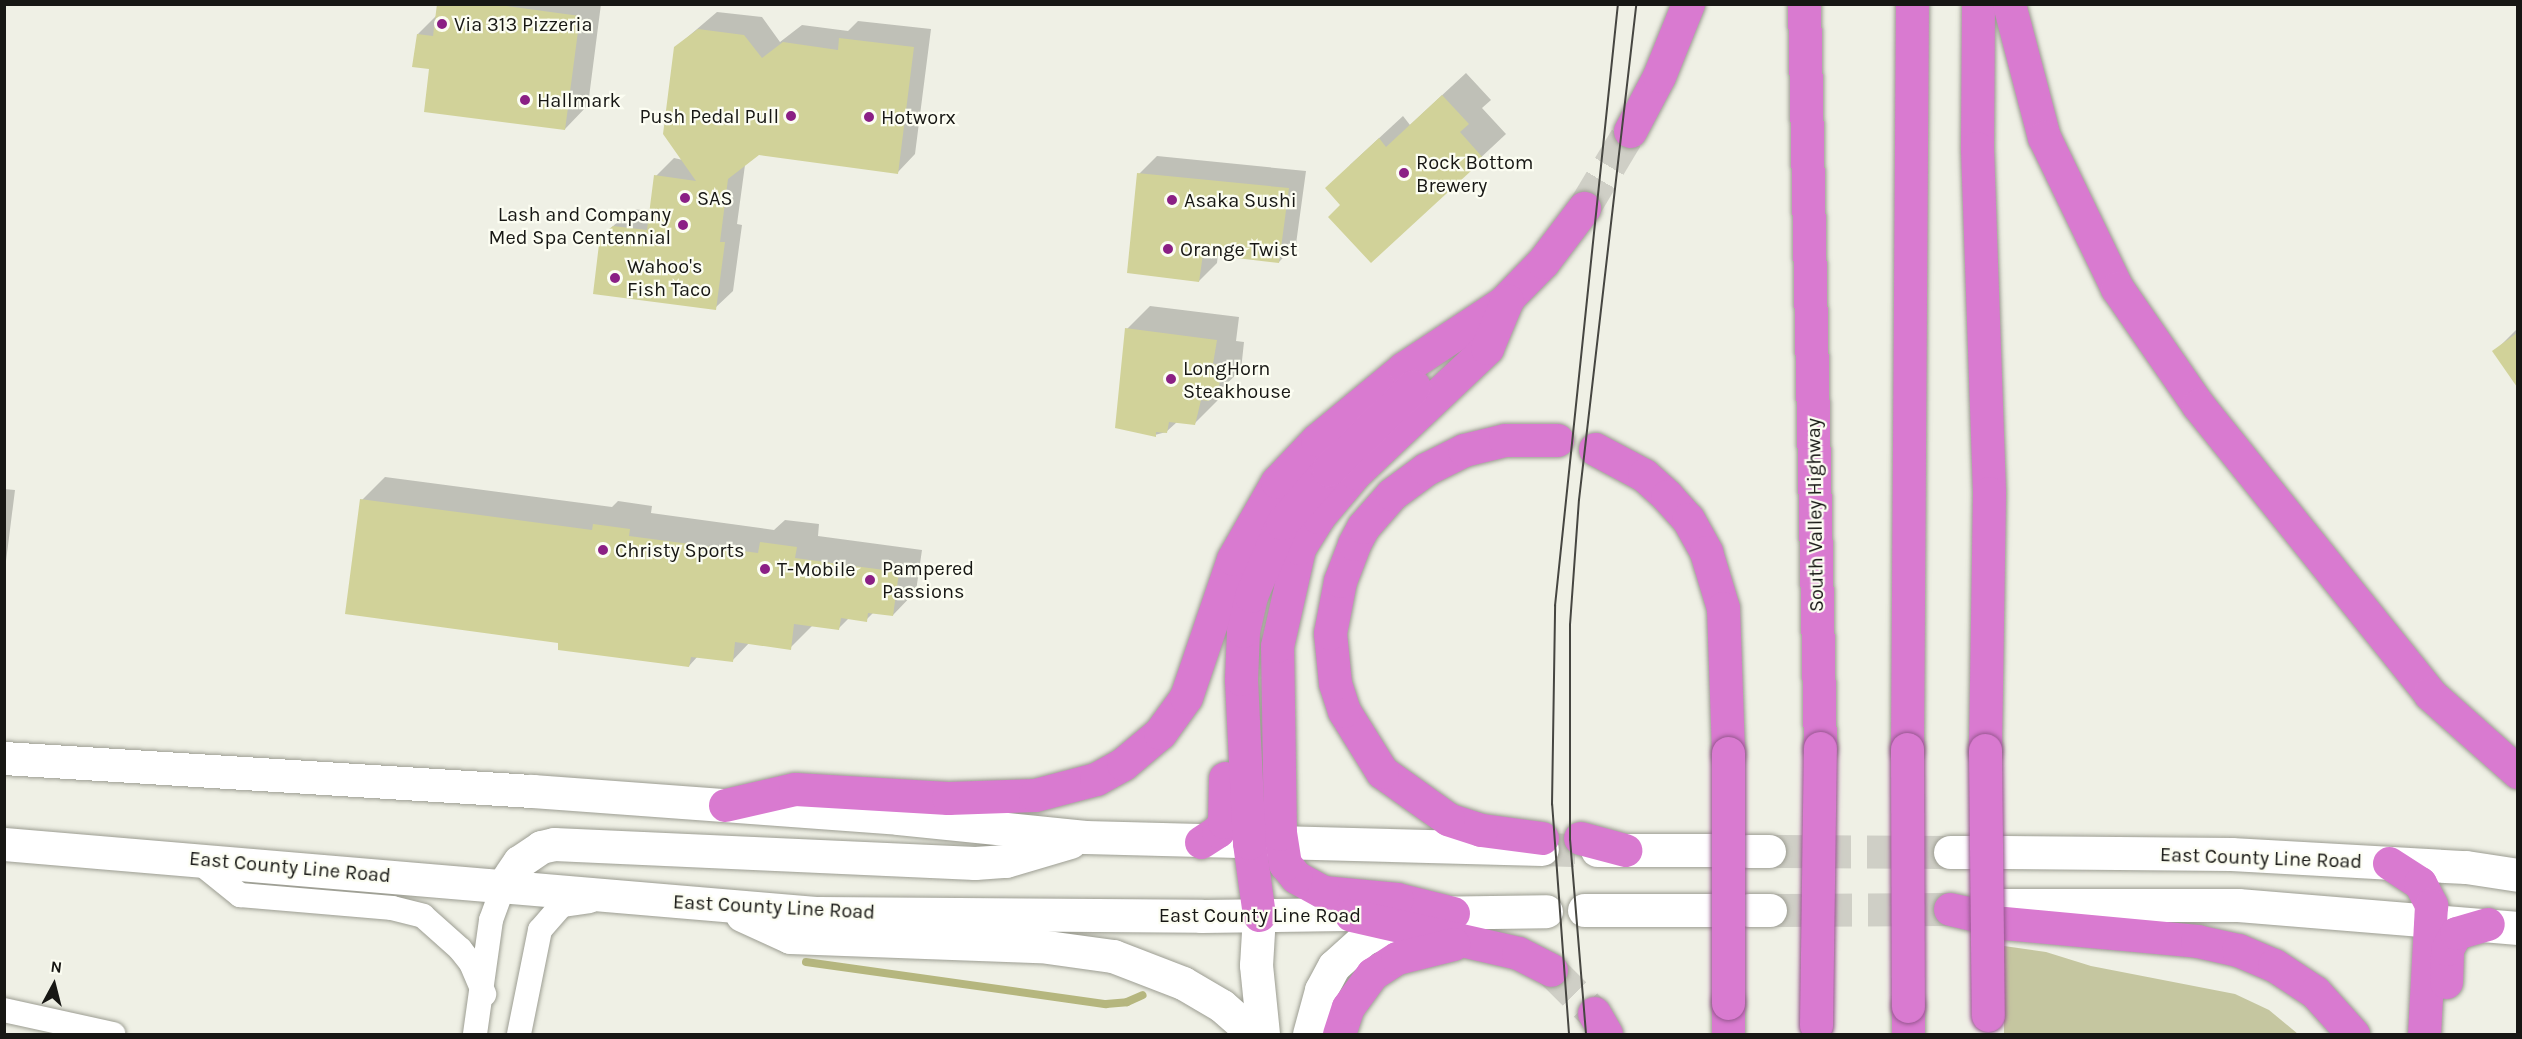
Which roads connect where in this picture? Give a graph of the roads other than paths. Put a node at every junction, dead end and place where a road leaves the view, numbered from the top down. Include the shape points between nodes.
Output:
1 (1688, 4) edge
2 (1804, 4) edge
3 (1912, 4) edge
4 (1978, 4) edge
5 (2009, 4) edge
6 (1630, 131) tunnel mouth
7 (1584, 208) tunnel mouth
8 (1507, 300) junction
9 (1397, 402) junction
10 (1557, 440) dead end
11 (1595, 449) dead end
12 (4, 758) edge
13 (2517, 772) edge
14 (725, 805) junction
15 (1085, 837) junction
16 (1201, 842) junction
17 (1248, 843) junction
18 (4, 844) edge
19 (1542, 844) joint
20 (1580, 844) tunnel mouth
21 (1281, 845) junction
22 (1624, 850) joint
23 (1714, 850) dead end
24 (2004, 852) dead end
25 (195, 859) junction
26 (2389, 863) junction
27 (2517, 875) edge
28 (504, 884) junction
29 (639, 899) junction
30 (721, 906) junction
31 (1584, 910) dead end
32 (1715, 910) dead end
33 (1546, 911) dead end
34 (1453, 913) junction
35 (2004, 914) joint
36 (1259, 915) junction
37 (1352, 915) junction
38 (2432, 919) junction
39 (2503, 926) edge
40 (1394, 927) junction
41 (1470, 944) junction
42 (1551, 970) tunnel mouth
43 (484, 994) junction
44 (4, 1010) edge
45 (1728, 1019) edge
46 (1908, 1020) edge
47 (1988, 1025) edge
48 (1816, 1030) edge
49 (113, 1035) edge
50 (475, 1035) edge
51 (519, 1035) edge
52 (1254, 1035) edge
53 (1263, 1035) edge
54 (1309, 1035) edge
55 (1339, 1035) edge
56 (2353, 1035) edge
57 (2424, 1035) edge
58 (2443, 1035) edge

1 - 6 highway via 1659,76
2 - 48 highway, South Valley Highway, bridge via 1820,748
3 - 46 highway, bridge
4 - 47 highway, bridge via 1977,148 1989,493
5 - 13 highway via 2044,137 2117,288 2199,405 2430,694
7 - 8 highway via 1543,262
8 - 9 highway
8 - 14 highway via 1404,368 1317,440 1277,482 1233,560 1186,697 1160,733 1123,764 1096,779 1035,795 948,798 795,789
8 - 21 highway via 1487,348 1344,484 1299,548 1277,646
9 - 16 highway via 1346,436 1293,490 1258,543 1231,603 1221,679 1225,816 1218,831
9 - 17 highway via 1287,516 1258,576 1243,631 1241,679
10 - 19 highway via 1505,440 1464,450 1425,469 1392,494 1363,527 1354,544 1340,581 1330,633 1335,683 1344,711 1382,772 1448,819
11 - 45 highway, bridge via 1644,475 1688,519 1706,552 1723,608 1728,753
12 - 14 main road
14 - 15 main road
15 - 16 main road
15 - 28 main road via 1006,861 975,862 554,844 530,853
16 - 17 main road
17 - 21 main road
17 - 36 highway
18 - 25 main road, East County Line Road
19 - 21 main road
20 - 22 highway
21 - 34 highway via 1291,871 1319,891 1397,899
22 - 23 main road
24 - 26 main road, East County Line Road via 2230,854
25 - 28 main road, East County Line Road
25 - 43 street via 240,895 392,908 423,916 460,948
26 - 27 main road, East County Line Road via 2466,867
26 - 38 highway via 2420,883 2431,904
28 - 29 main road, East County Line Road
28 - 43 street via 491,920
29 - 30 main road, East County Line Road
29 - 51 street via 584,902 555,910 535,946
30 - 36 main road, East County Line Road via 818,913
30 - 52 main road via 790,937 1040,946 1113,956 1183,983 1238,1018
31 - 32 main road
33 - 34 main road, East County Line Road
34 - 37 main road, East County Line Road
34 - 40 main road
35 - 38 main road via 2238,905
35 - 56 highway via 2238,950 2274,965 2315,992
36 - 37 main road, East County Line Road
36 - 53 main road via 1256,965
37 - 40 highway
38 - 39 main road
38 - 57 highway
39 - 58 highway via 2460,930 2451,940
40 - 41 highway
40 - 54 main road via 1364,939 1334,966 1321,990
41 - 42 highway via 1518,953
41 - 55 highway via 1435,946 1397,958 1372,974 1348,1006
43 - 50 street
44 - 49 street

